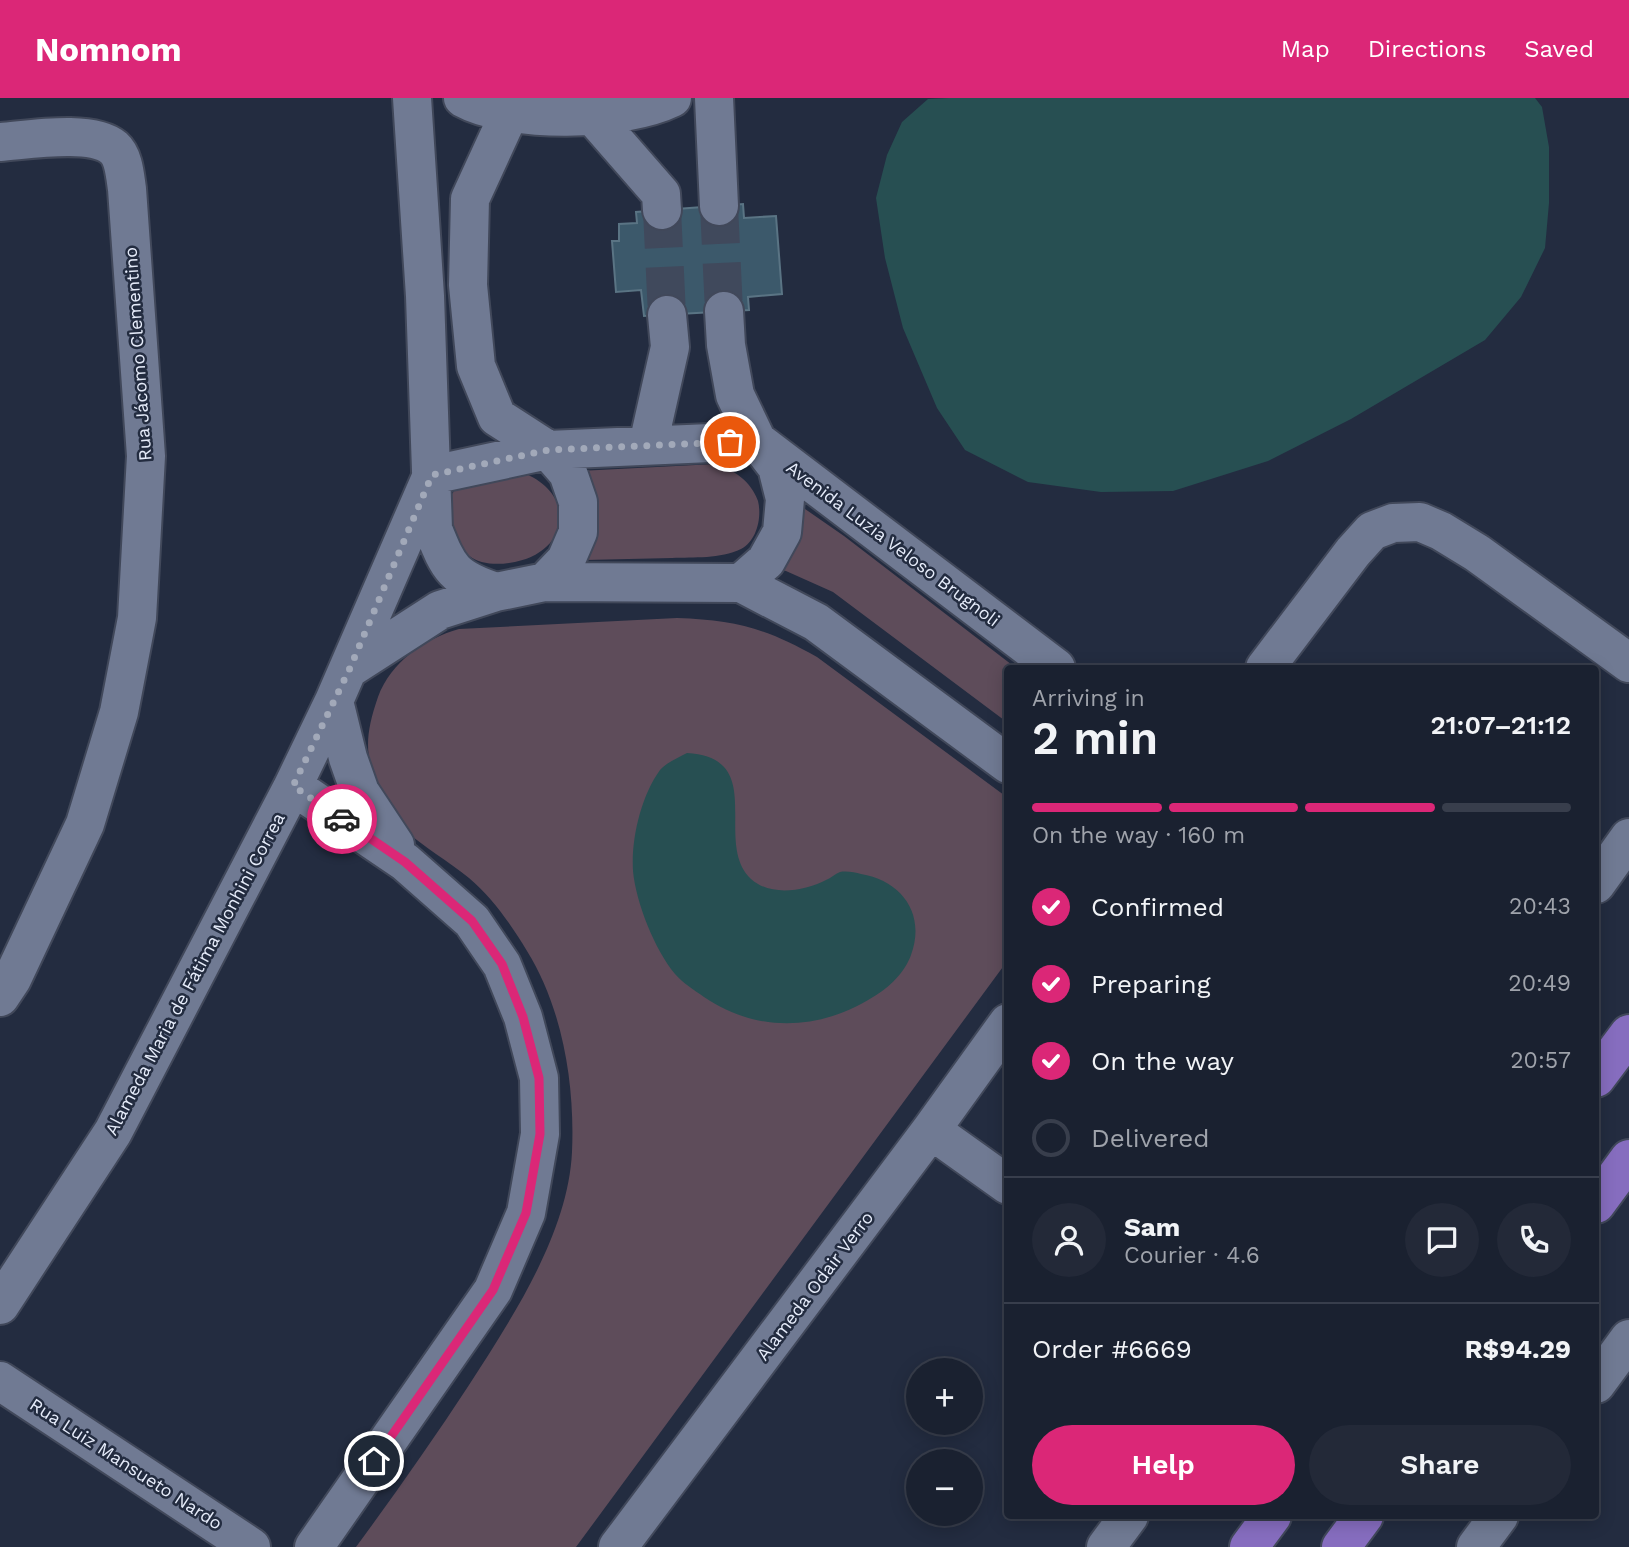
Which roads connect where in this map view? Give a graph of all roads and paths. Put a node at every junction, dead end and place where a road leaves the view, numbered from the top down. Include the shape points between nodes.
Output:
1 (412, 98) edge
2 (463, 98) edge
3 (672, 98) edge
4 (714, 98) edge
5 (509, 114) junction
6 (593, 116) junction
7 (0, 142) edge
8 (724, 311) tunnel mouth
9 (667, 315) tunnel mouth
10 (757, 441) junction
11 (648, 445) junction
12 (548, 450) junction
13 (432, 475) junction
14 (544, 582) junction
15 (741, 583) junction
16 (496, 592) junction
17 (1629, 663) edge
18 (1052, 665) edge
19 (1267, 665) edge
20 (342, 684) junction
21 (1004, 761) edge
22 (293, 786) junction
23 (1629, 838) edge
24 (405, 862) junction
25 (1599, 880) edge
26 (0, 997) edge
27 (1004, 1029) edge
28 (1629, 1034) edge
29 (1599, 1074) edge
30 (932, 1130) junction
31 (1629, 1159) edge
32 (1004, 1182) edge
33 (1599, 1200) edge
34 (0, 1305) edge
35 (0, 1381) edge
36 (1127, 1519) edge
37 (1270, 1519) edge
38 (1362, 1519) edge
39 (1497, 1519) edge
40 (251, 1547) edge
41 (314, 1547) edge
42 (618, 1547) edge
43 (1106, 1547) edge
44 (1249, 1547) edge
45 (1341, 1547) edge
46 (1476, 1547) edge

1 - 13 street
2 - 5 street
3 - 6 street
4 - 6 street via 718,198 661,202
5 - 6 street
5 - 12 street via 470,199 468,285 476,366 497,417
7 - 26 street, Rua Jácomo Clementino via 79,138 100,140 116,149 127,189 146,456 137,618 119,712 85,824
8 - 10 street via 735,395
9 - 11 street via 670,346
10 - 11 street
10 - 15 street via 777,467 785,499 782,532 766,561
10 - 18 street, Avenida Luzia Veloso Brugnoli
11 - 12 street
12 - 13 street
12 - 14 street via 568,473 578,502 578,532 566,560
13 - 16 street via 433,529 444,555 457,575
13 - 20 street, Alameda Maria de Fátima Monhini Correa
14 - 15 street
14 - 16 street
15 - 21 street via 816,622
16 - 20 street via 440,610
17 - 19 street via 1477,553 1420,522 1393,523 1372,531
20 - 22 street, Alameda Maria de Fátima Monhini Correa
20 - 24 street via 348,758 360,792
22 - 24 street
22 - 34 street, Alameda Maria de Fátima Monhini Correa via 113,1132
23 - 25 street
24 - 41 street via 472,921 502,964 523,1017 539,1078 540,1134 526,1213 493,1290
27 - 30 street, Alameda Odair Verro
28 - 29 main road
30 - 32 street
30 - 42 street, Alameda Odair Verro
31 - 33 main road
35 - 40 street, Rua Luiz Mansueto Nardo
36 - 43 street
37 - 44 main road
38 - 45 main road
39 - 46 street

